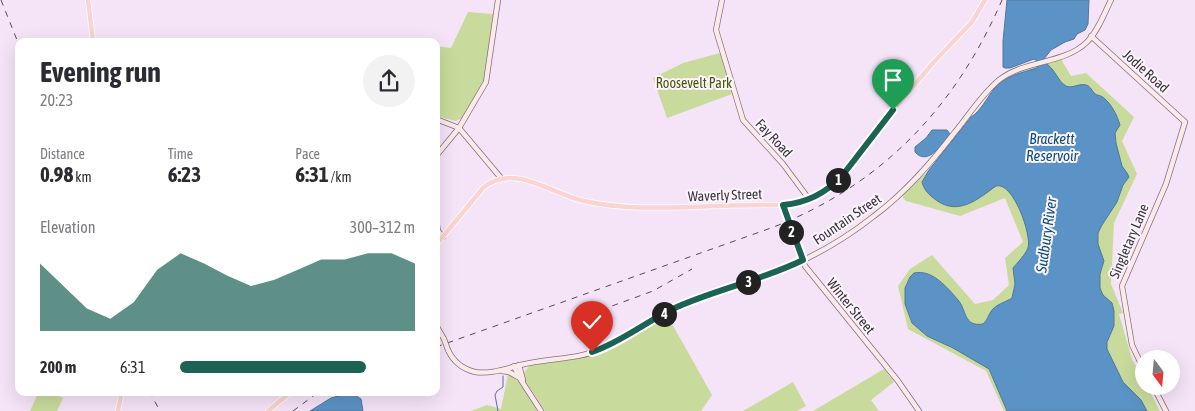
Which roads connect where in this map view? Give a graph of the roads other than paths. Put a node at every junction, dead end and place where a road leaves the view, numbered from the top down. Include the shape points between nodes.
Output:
1 (88, 0) edge
2 (498, 0) edge
3 (722, 0) edge
4 (985, 0) edge
5 (1111, 0) edge
6 (1091, 36) junction
7 (93, 38) edge
8 (440, 121) edge
9 (1185, 122) joint
10 (459, 128) junction
11 (440, 151) edge
12 (501, 178) junction
13 (809, 199) junction
14 (783, 205) junction
15 (440, 233) edge
16 (443, 237) junction
17 (440, 240) edge
18 (803, 260) junction
19 (440, 332) edge
20 (1135, 353) edge
21 (529, 363) junction
22 (517, 366) junction
23 (493, 372) junction
24 (521, 379) junction
25 (1158, 395) edge
26 (121, 396) edge
27 (286, 396) edge
28 (118, 411) edge
29 (268, 411) edge
30 (541, 411) edge
31 (919, 411) edge
32 (1166, 411) edge

1 - 7 main road
2 - 10 street via 487,78
3 - 13 street, Fay Road via 716,30 743,120
4 - 13 main road, Waverly Street via 972,22 887,117 842,176
5 - 6 street, Fountain Street
6 - 9 street, Jodie Road
6 - 18 street, Fountain Street via 1076,50 1010,72 996,82 925,169 886,206 842,238
8 - 10 street
9 - 20 street, Singletary Lane via 1168,179 1122,286
10 - 11 street
10 - 12 street
12 - 14 main road, Waverly Street via 520,178 575,199 613,206 657,209
12 - 16 main road via 483,188
13 - 14 main road, Waverly Street
14 - 18 street, Winter Street, bridge
15 - 16 street
16 - 17 main road
18 - 21 street, Fountain Street via 675,308 597,351
18 - 31 street, Winter Street
19 - 23 street, Fountain Street, bridge via 455,360 466,369
21 - 22 street, Fountain Street
21 - 24 street via 523,369
22 - 23 street, Fountain Street
22 - 24 street
23 - 24 street via 509,372
24 - 30 street
25 - 32 street
26 - 28 main road
27 - 29 main road

